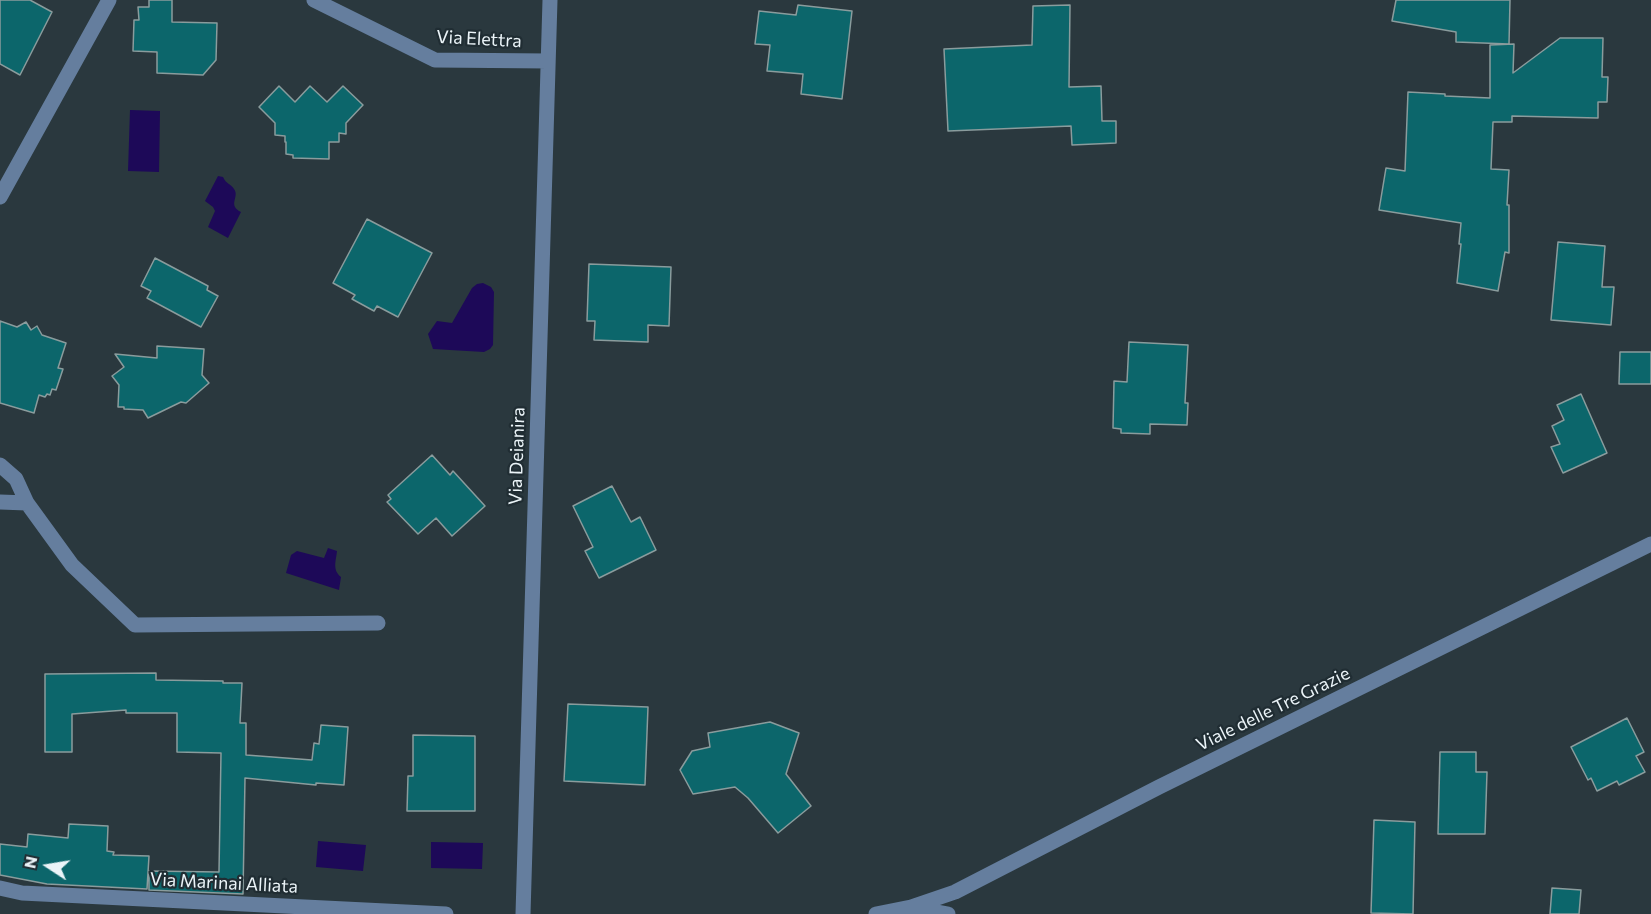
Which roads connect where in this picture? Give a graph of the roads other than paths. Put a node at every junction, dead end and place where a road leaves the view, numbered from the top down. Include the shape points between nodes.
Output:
1 (110, 0) edge
2 (314, 0) edge
3 (550, 0) edge
4 (548, 61) junction
5 (0, 197) edge
6 (0, 465) edge
7 (0, 502) edge
8 (27, 503) junction
9 (1651, 544) edge
10 (378, 623) dead end
11 (0, 888) edge
12 (911, 907) junction
13 (446, 914) edge
14 (523, 914) edge
15 (876, 914) edge
16 (948, 914) edge

1 - 5 street
2 - 4 street, Via Elettra via 435,60
3 - 4 street, Via Deianira
4 - 14 street, Via Deianira
6 - 8 street via 16,478
7 - 8 street
8 - 10 street via 72,565 135,625
9 - 12 street, Viale delle Tre Grazie via 955,892
11 - 13 street, Via Marinai Alliata
12 - 15 street
12 - 16 street

